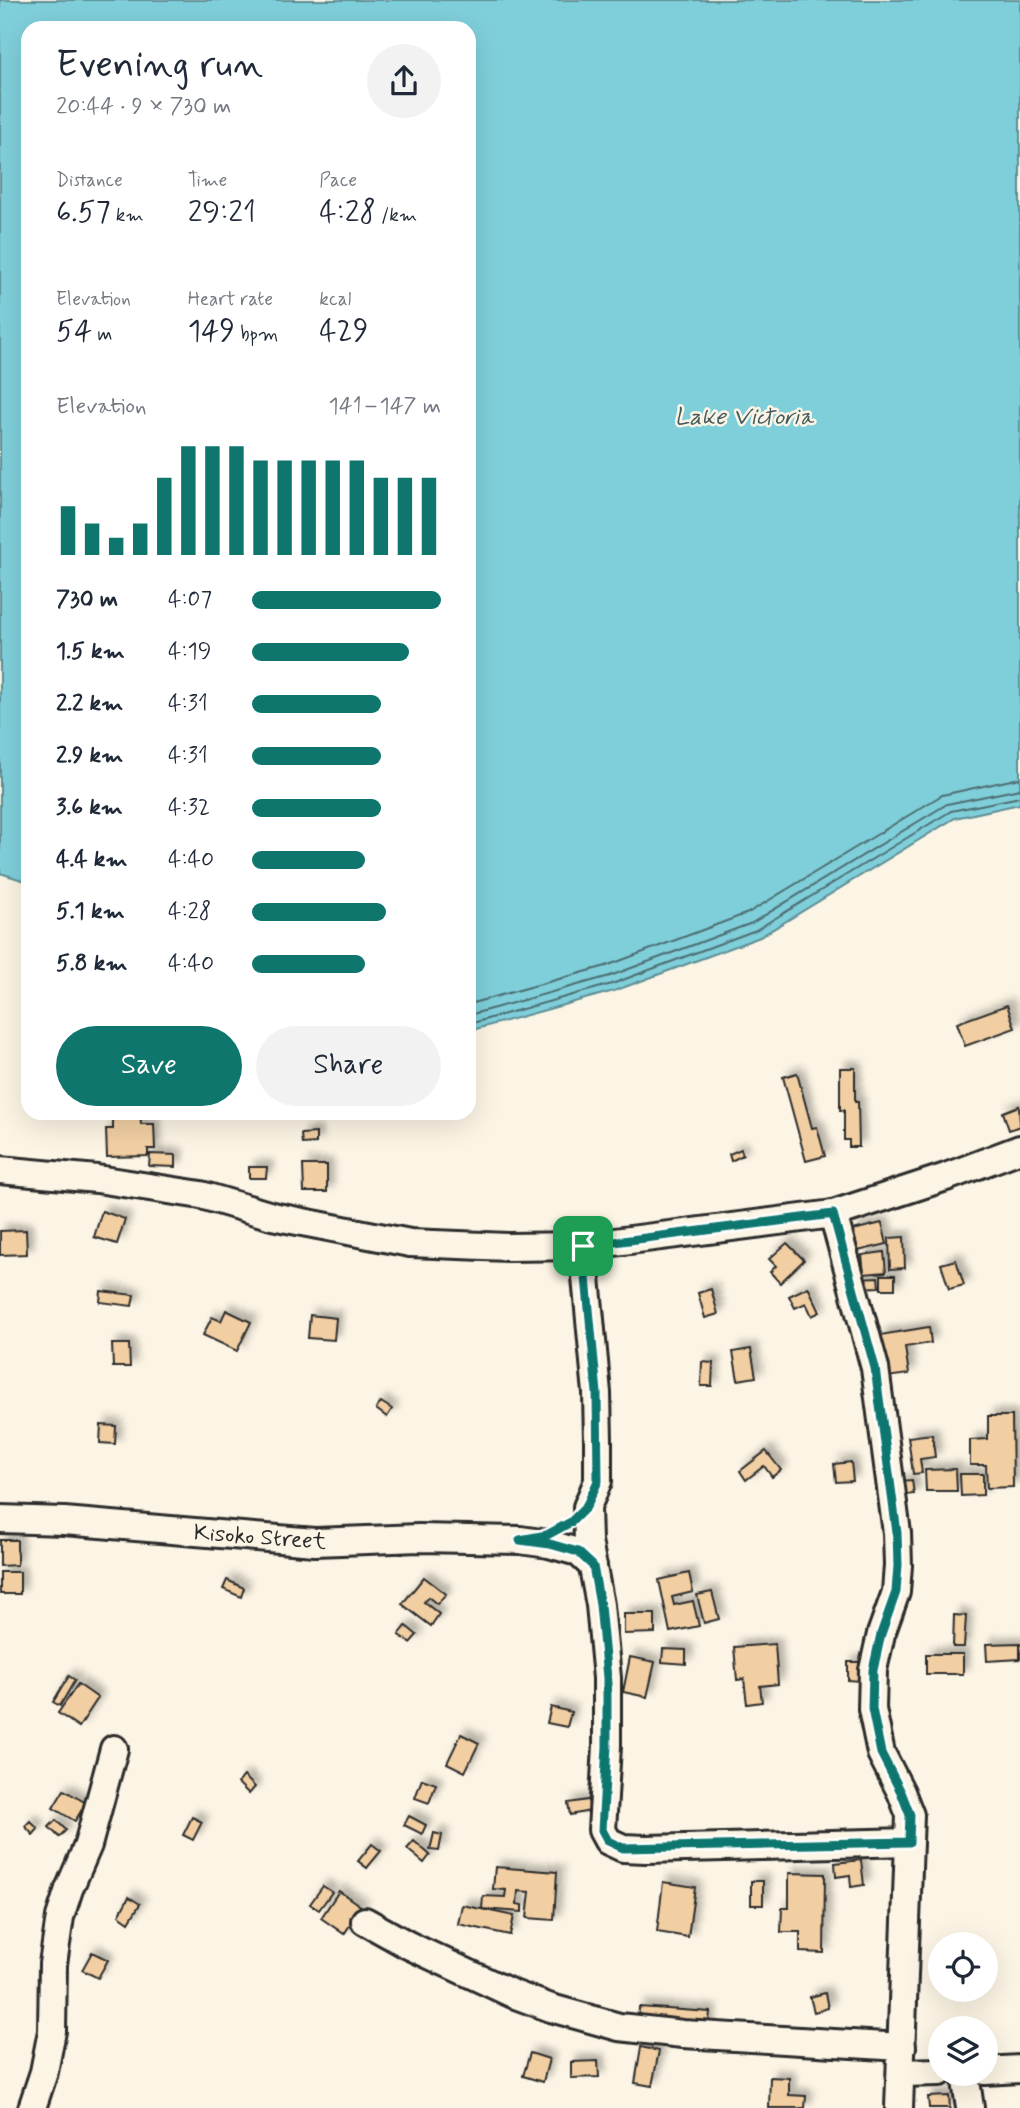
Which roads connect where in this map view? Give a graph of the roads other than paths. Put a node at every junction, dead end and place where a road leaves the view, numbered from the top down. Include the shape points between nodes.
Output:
1 (1020, 1149) edge
2 (0, 1170) edge
3 (833, 1214) junction
4 (583, 1246) junction
5 (586, 1507) junction
6 (0, 1519) edge
7 (520, 1540) junction
8 (593, 1566) junction
9 (114, 1749) dead end
10 (909, 1842) junction
11 (365, 1921) dead end
12 (902, 2060) junction
13 (928, 2068) edge
14 (1020, 2069) edge
15 (998, 2070) edge
16 (967, 2086) edge
17 (32, 2108) edge
18 (899, 2108) edge
19 (970, 2108) edge

1 - 3 street
2 - 4 street via 201,1195 272,1216 410,1243
3 - 4 street
3 - 10 street via 875,1368 897,1533 896,1592 873,1670 872,1709 881,1753 910,1815
4 - 5 street via 597,1393 598,1481
5 - 7 street, Kisoko Street via 547,1535
5 - 8 street
6 - 7 street, Kisoko Street via 315,1542
7 - 8 street, Kisoko Street via 578,1552
8 - 10 street via 607,1678 602,1830 608,1841 623,1848 646,1849
9 - 17 street via 89,1844 60,1917 53,1964 52,2031
10 - 12 street
11 - 12 street via 513,1994 619,2027
12 - 13 street
12 - 18 street
14 - 15 street
16 - 19 street

